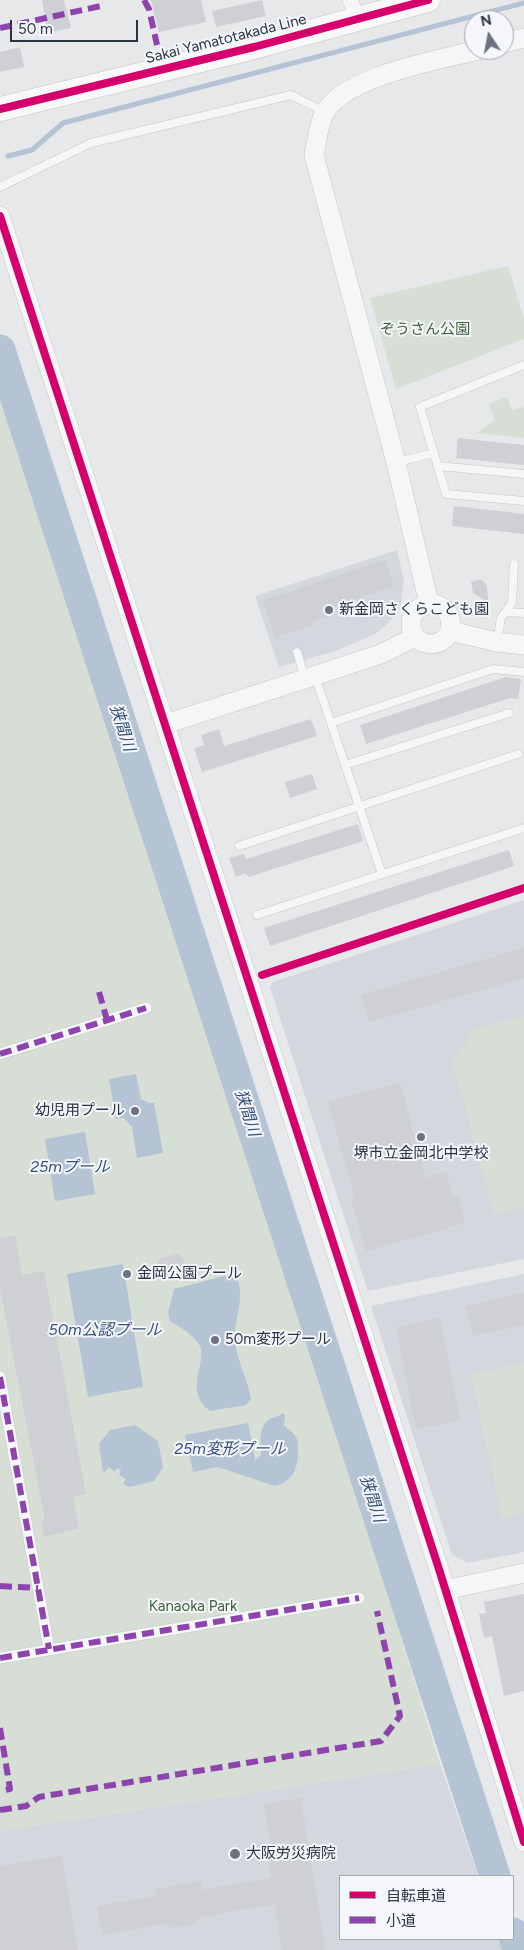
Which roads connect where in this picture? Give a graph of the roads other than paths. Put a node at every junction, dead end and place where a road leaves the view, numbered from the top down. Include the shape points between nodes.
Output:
1 (415, 2) edge
2 (354, 10) edge
3 (464, 54) edge
4 (0, 109) edge
5 (325, 112) junction
6 (0, 187) edge
7 (0, 216) edge
8 (524, 365) edge
9 (434, 453) junction
10 (396, 462) junction
11 (438, 466) junction
12 (524, 474) edge
13 (524, 501) edge
14 (514, 564) dead end
15 (429, 604) junction
16 (506, 612) junction
17 (524, 614) edge
18 (450, 631) junction
19 (415, 638) junction
20 (497, 642) junction
21 (524, 645) edge
22 (297, 652) dead end
23 (524, 672) edge
24 (310, 678) junction
25 (509, 713) dead end
26 (331, 723) junction
27 (166, 724) junction
28 (518, 754) dead end
29 (345, 765) junction
30 (359, 806) junction
31 (524, 828) edge
32 (239, 846) dead end
33 (382, 874) junction
34 (257, 915) dead end
35 (146, 1008) dead end
36 (0, 1054) edge
37 (0, 1377) edge
38 (524, 1573) edge
39 (445, 1590) junction
40 (359, 1598) dead end
41 (49, 1650) junction
42 (0, 1658) edge
43 (518, 1805) edge
44 (524, 1842) edge

1 - 2 main road, Sakai Yamatotakada Line
2 - 4 main road, Sakai Yamatotakada Line
3 - 5 street via 370,78 343,94
5 - 6 lane via 291,95 91,142
5 - 10 street via 314,155
7 - 27 street
8 - 9 lane via 420,407
9 - 10 lane
9 - 11 lane
10 - 15 street
11 - 12 lane
11 - 13 lane via 446,494
14 - 16 lane via 512,603
15 - 18 street via 442,607 447,612
15 - 19 street via 413,613 410,626
16 - 17 lane
16 - 20 lane
18 - 19 street via 441,642 434,644
18 - 20 street
19 - 24 street via 395,649
20 - 21 street
22 - 24 lane
23 - 26 lane via 493,669
24 - 26 lane
24 - 27 street
25 - 29 lane
26 - 29 lane
27 - 39 street
28 - 30 lane
29 - 30 lane
30 - 32 lane
30 - 33 lane
31 - 33 lane
33 - 34 lane
35 - 36 street
37 - 41 street
38 - 39 street
39 - 43 street
40 - 41 street
41 - 42 street
43 - 44 street

